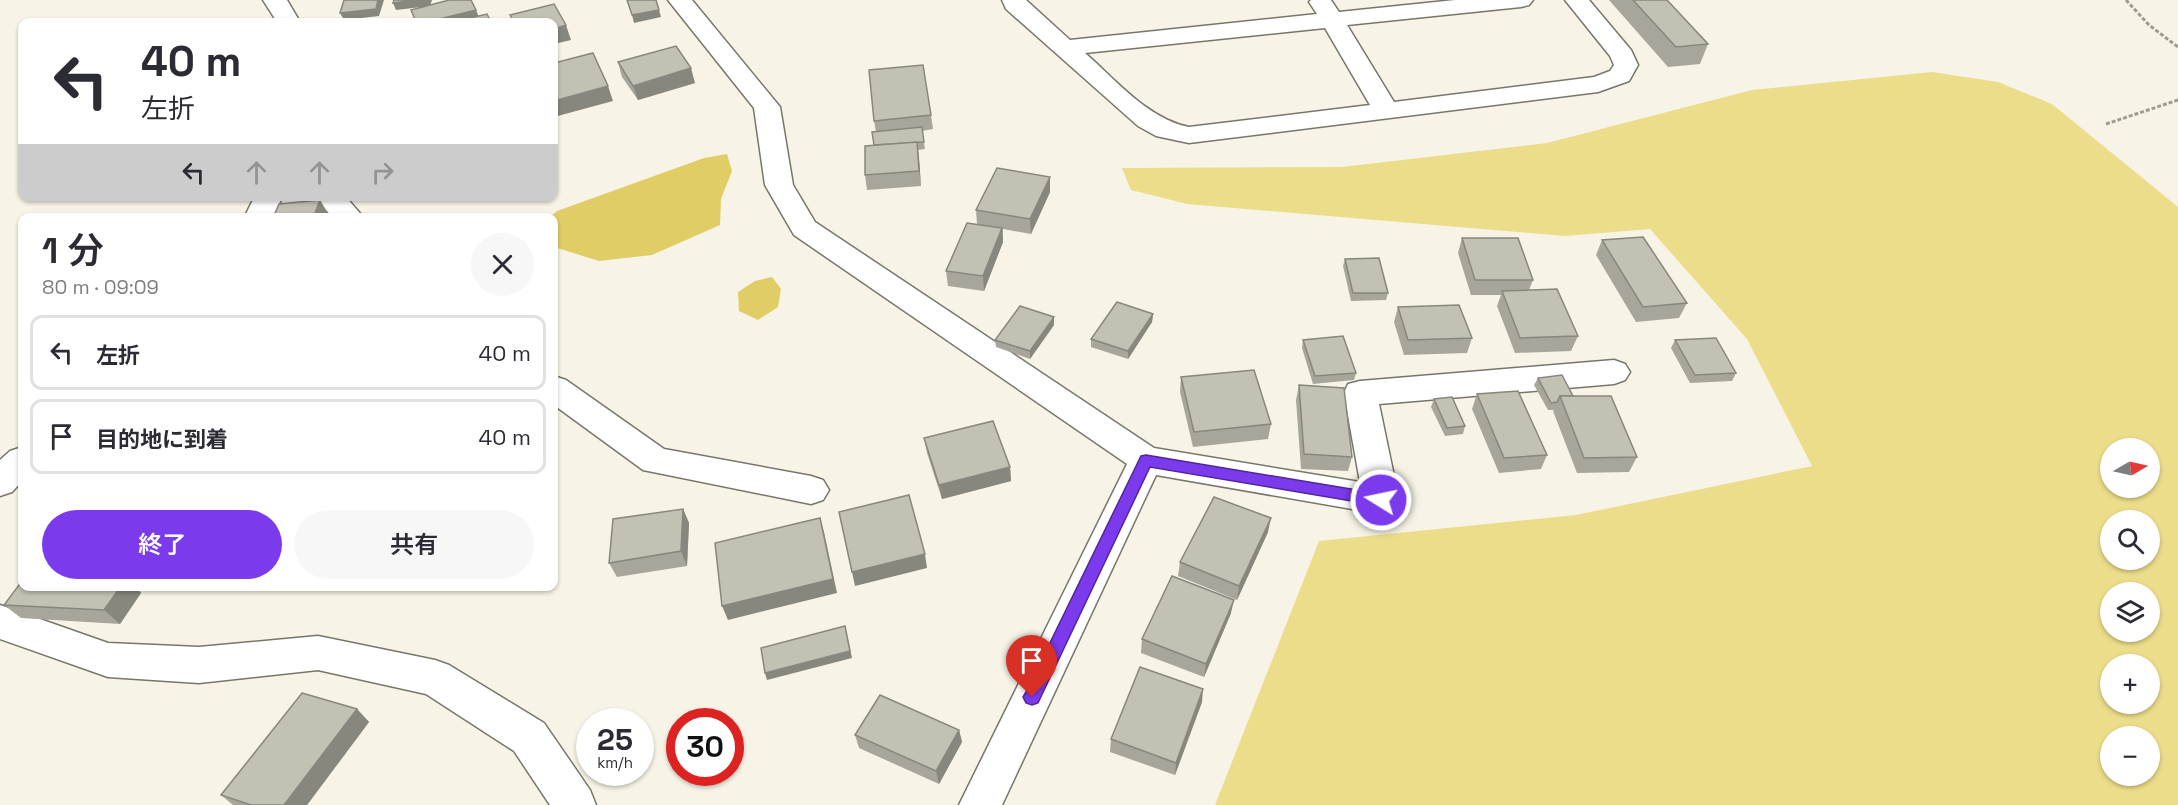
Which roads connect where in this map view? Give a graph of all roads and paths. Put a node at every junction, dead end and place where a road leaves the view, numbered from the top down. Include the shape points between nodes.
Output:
1 (275, 0) edge
2 (680, 0) edge
3 (1014, 0) edge
4 (1521, 0) edge
5 (1577, 0) edge
6 (2126, 0) edge
7 (1326, 10) edge
8 (286, 18) edge
9 (2178, 47) edge
10 (1065, 48) junction
11 (2178, 100) edge
12 (1387, 111) junction
13 (2106, 124) dead end
14 (333, 201) edge
15 (345, 213) edge
16 (1614, 372) dead end
17 (558, 391) edge
18 (1146, 460) junction
19 (18, 464) edge
20 (0, 482) edge
21 (811, 490) dead end
22 (0, 622) edge
23 (575, 805) edge
24 (980, 805) edge

1 - 8 street
2 - 18 street via 767,107 778,185 804,228
3 - 10 street
4 - 7 street
5 - 12 street via 1622,55 1626,65 1620,76 1598,84
6 - 9 path via 2149,25
7 - 10 street
7 - 12 street
10 - 12 street via 1147,120 1165,130 1189,135
11 - 13 path
14 - 15 street
16 - 18 street via 1360,393 1381,500
17 - 21 street via 654,461
18 - 24 street
19 - 20 street
22 - 23 street via 108,660 199,665 318,652 435,678 530,737

